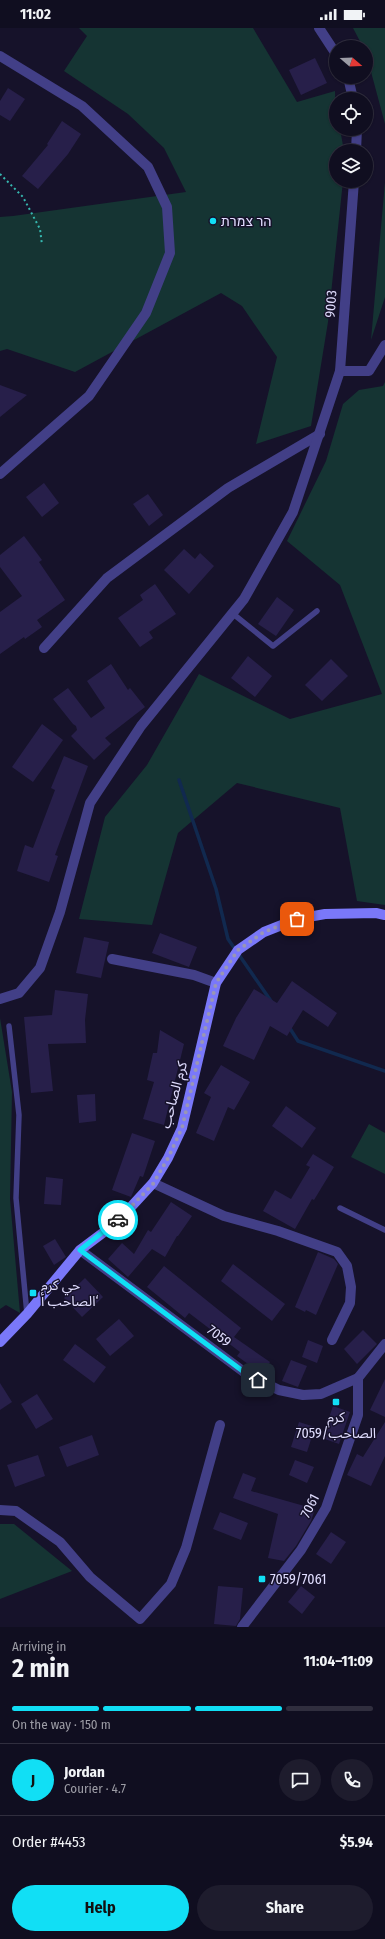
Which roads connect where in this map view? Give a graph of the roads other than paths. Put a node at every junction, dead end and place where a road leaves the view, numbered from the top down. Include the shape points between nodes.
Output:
1 (319, 28) edge
2 (329, 43) edge
3 (0, 56) edge
4 (353, 188) edge
5 (385, 345) edge
6 (340, 371) junction
7 (320, 434) junction
8 (0, 474) edge
9 (317, 611) dead end
10 (232, 613) junction
11 (44, 648) dead end
12 (385, 915) edge
13 (112, 959) dead end
14 (216, 983) junction
15 (0, 999) edge
16 (9, 1026) dead end
17 (153, 1184) junction
18 (340, 1208) dead end
19 (385, 1230) edge
20 (80, 1250) junction
21 (27, 1314) junction
22 (332, 1340) dead end
23 (0, 1342) edge
24 (385, 1344) edge
25 (358, 1378) junction
26 (220, 1425) dead end
27 (0, 1510) edge
28 (242, 1627) edge

1 - 2 street
3 - 8 street via 82,106 148,167 167,207 170,253 146,313 89,396
4 - 6 street, 9003
5 - 6 street via 369,371
6 - 7 street, 9003
7 - 10 street, 9003 via 293,512 244,599
7 - 11 street via 228,488 108,578
9 - 10 lane via 273,646
10 - 15 street, 9003 via 141,726 90,803 60,912 40,968 19,993
12 - 14 street, كرم الصاحب via 325,914 297,919 264,932 238,950
13 - 14 street via 194,975
14 - 17 street, كرم الصاحب via 182,1128
16 - 21 lane via 19,1115 16,1198
17 - 20 street, كرم الصاحب via 109,1228
17 - 22 street via 224,1216 278,1231 337,1252 347,1266 351,1287 350,1303
18 - 19 lane
20 - 21 street, كرم الصاحب
20 - 25 street, 7059 via 248,1375 273,1387 303,1395 321,1394
21 - 23 street, كرم الصاحب
24 - 25 street
25 - 28 street, 7061 via 358,1415 326,1508 301,1550
26 - 27 street via 186,1548 170,1584 140,1619 90,1577 60,1542 16,1511

